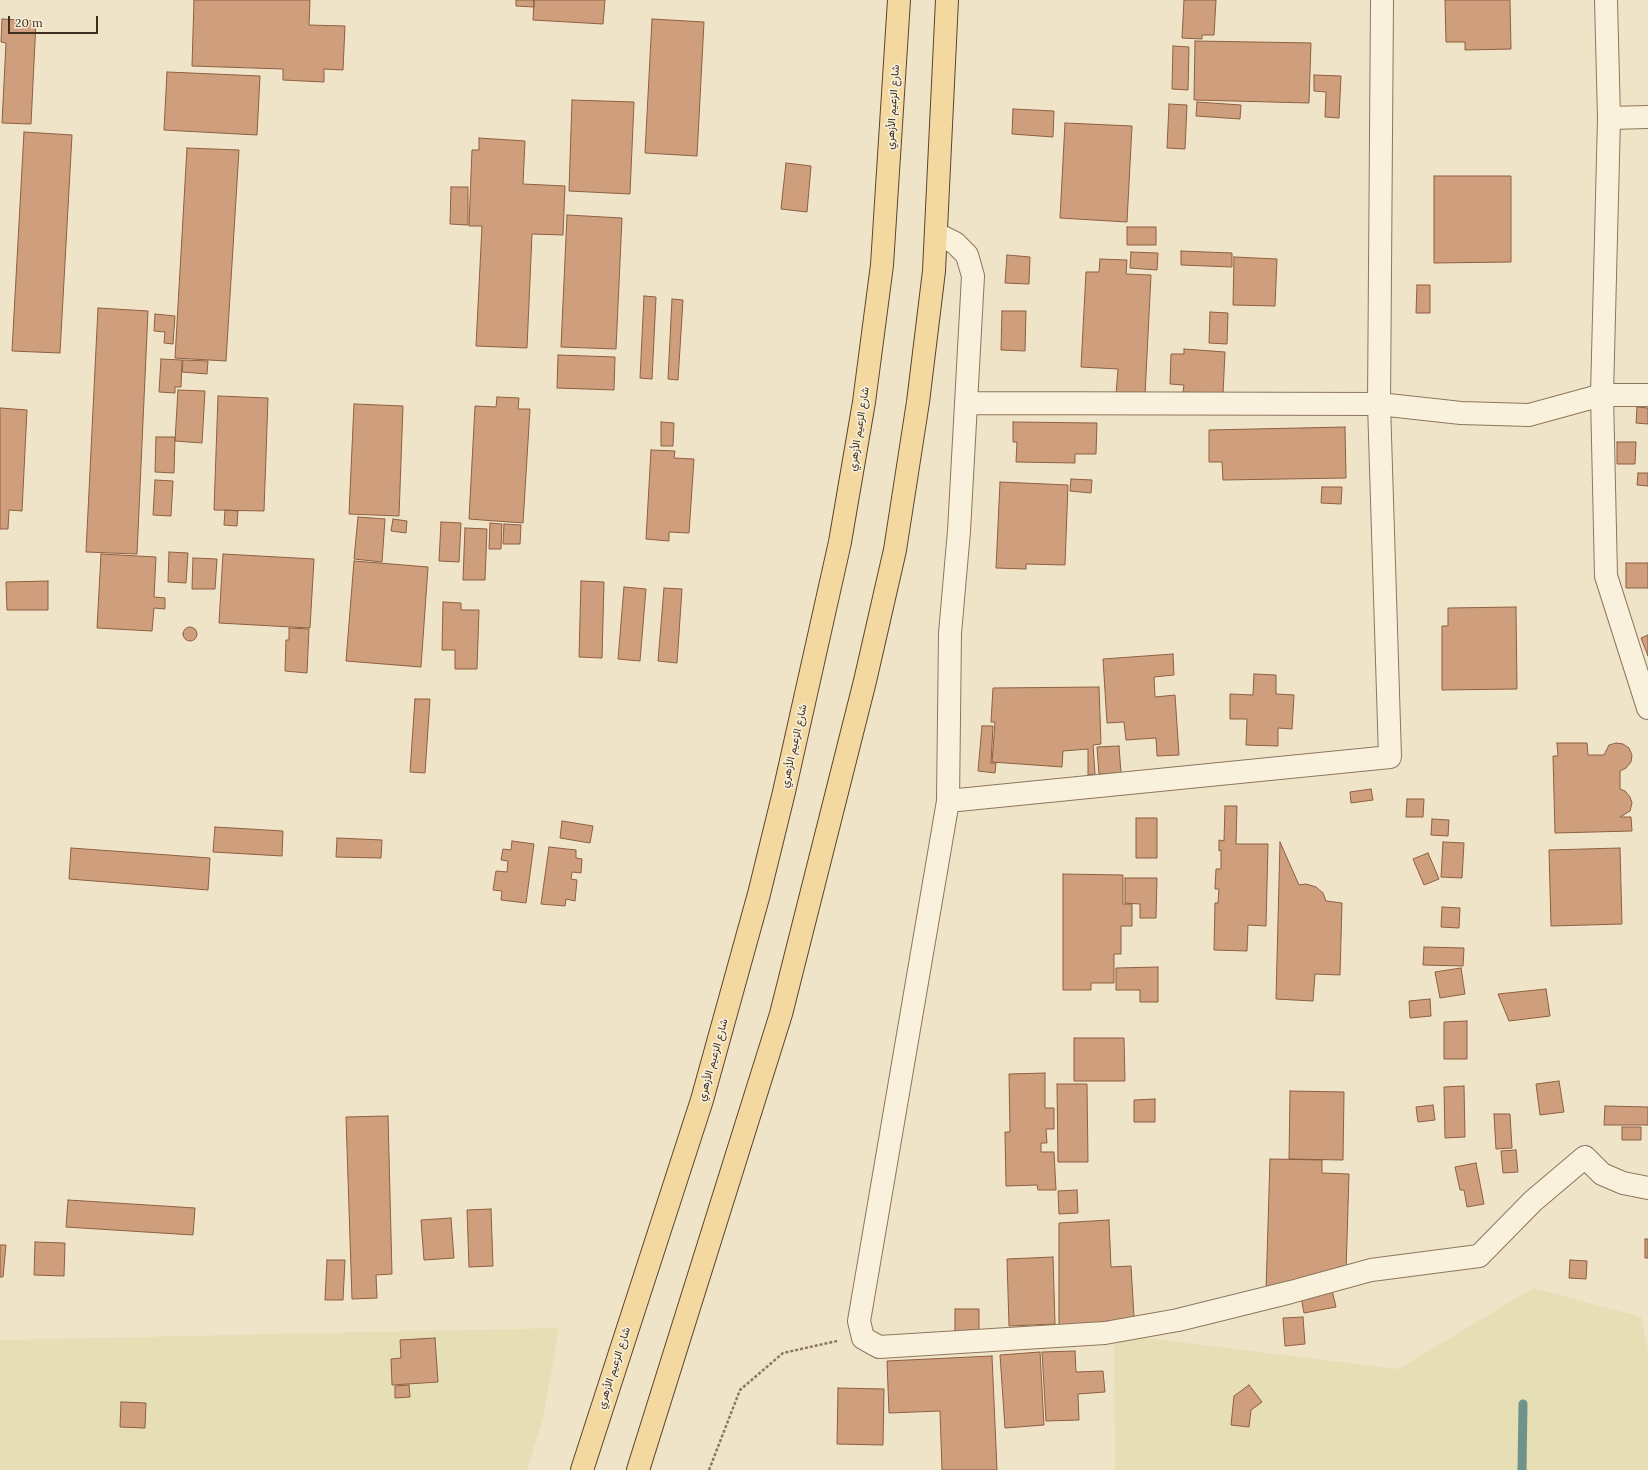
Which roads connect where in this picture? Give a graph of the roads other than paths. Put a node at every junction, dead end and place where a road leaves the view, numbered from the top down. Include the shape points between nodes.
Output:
1 (899, 0) edge
2 (947, 0) edge
3 (1382, 0) edge
4 (1606, 0) edge
5 (1648, 117) edge
6 (1609, 118) junction
7 (937, 234) junction
8 (1602, 395) junction
9 (1648, 395) edge
10 (967, 403) junction
11 (1379, 404) junction
12 (1648, 708) edge
13 (948, 801) junction
14 (1648, 1188) edge
15 (582, 1470) edge
16 (638, 1470) edge

1 - 15 main road, شارع الزعيم الأزهري via 882,265 864,402 840,542 770,850 702,1100
2 - 7 main road
3 - 11 street
4 - 6 street
5 - 6 street
6 - 8 street
7 - 10 street via 955,244 967,255 973,276
7 - 16 main road via 918,402 897,534 866,681 781,1014
8 - 9 street
8 - 11 street via 1529,415 1461,413
8 - 12 street via 1606,576
10 - 11 street
10 - 13 street via 950,633
11 - 13 street via 1390,757
13 - 14 street via 859,1321 862,1338 879,1347 1105,1333 1178,1320 1371,1270 1478,1256 1533,1201 1585,1157 1602,1174 1623,1183

